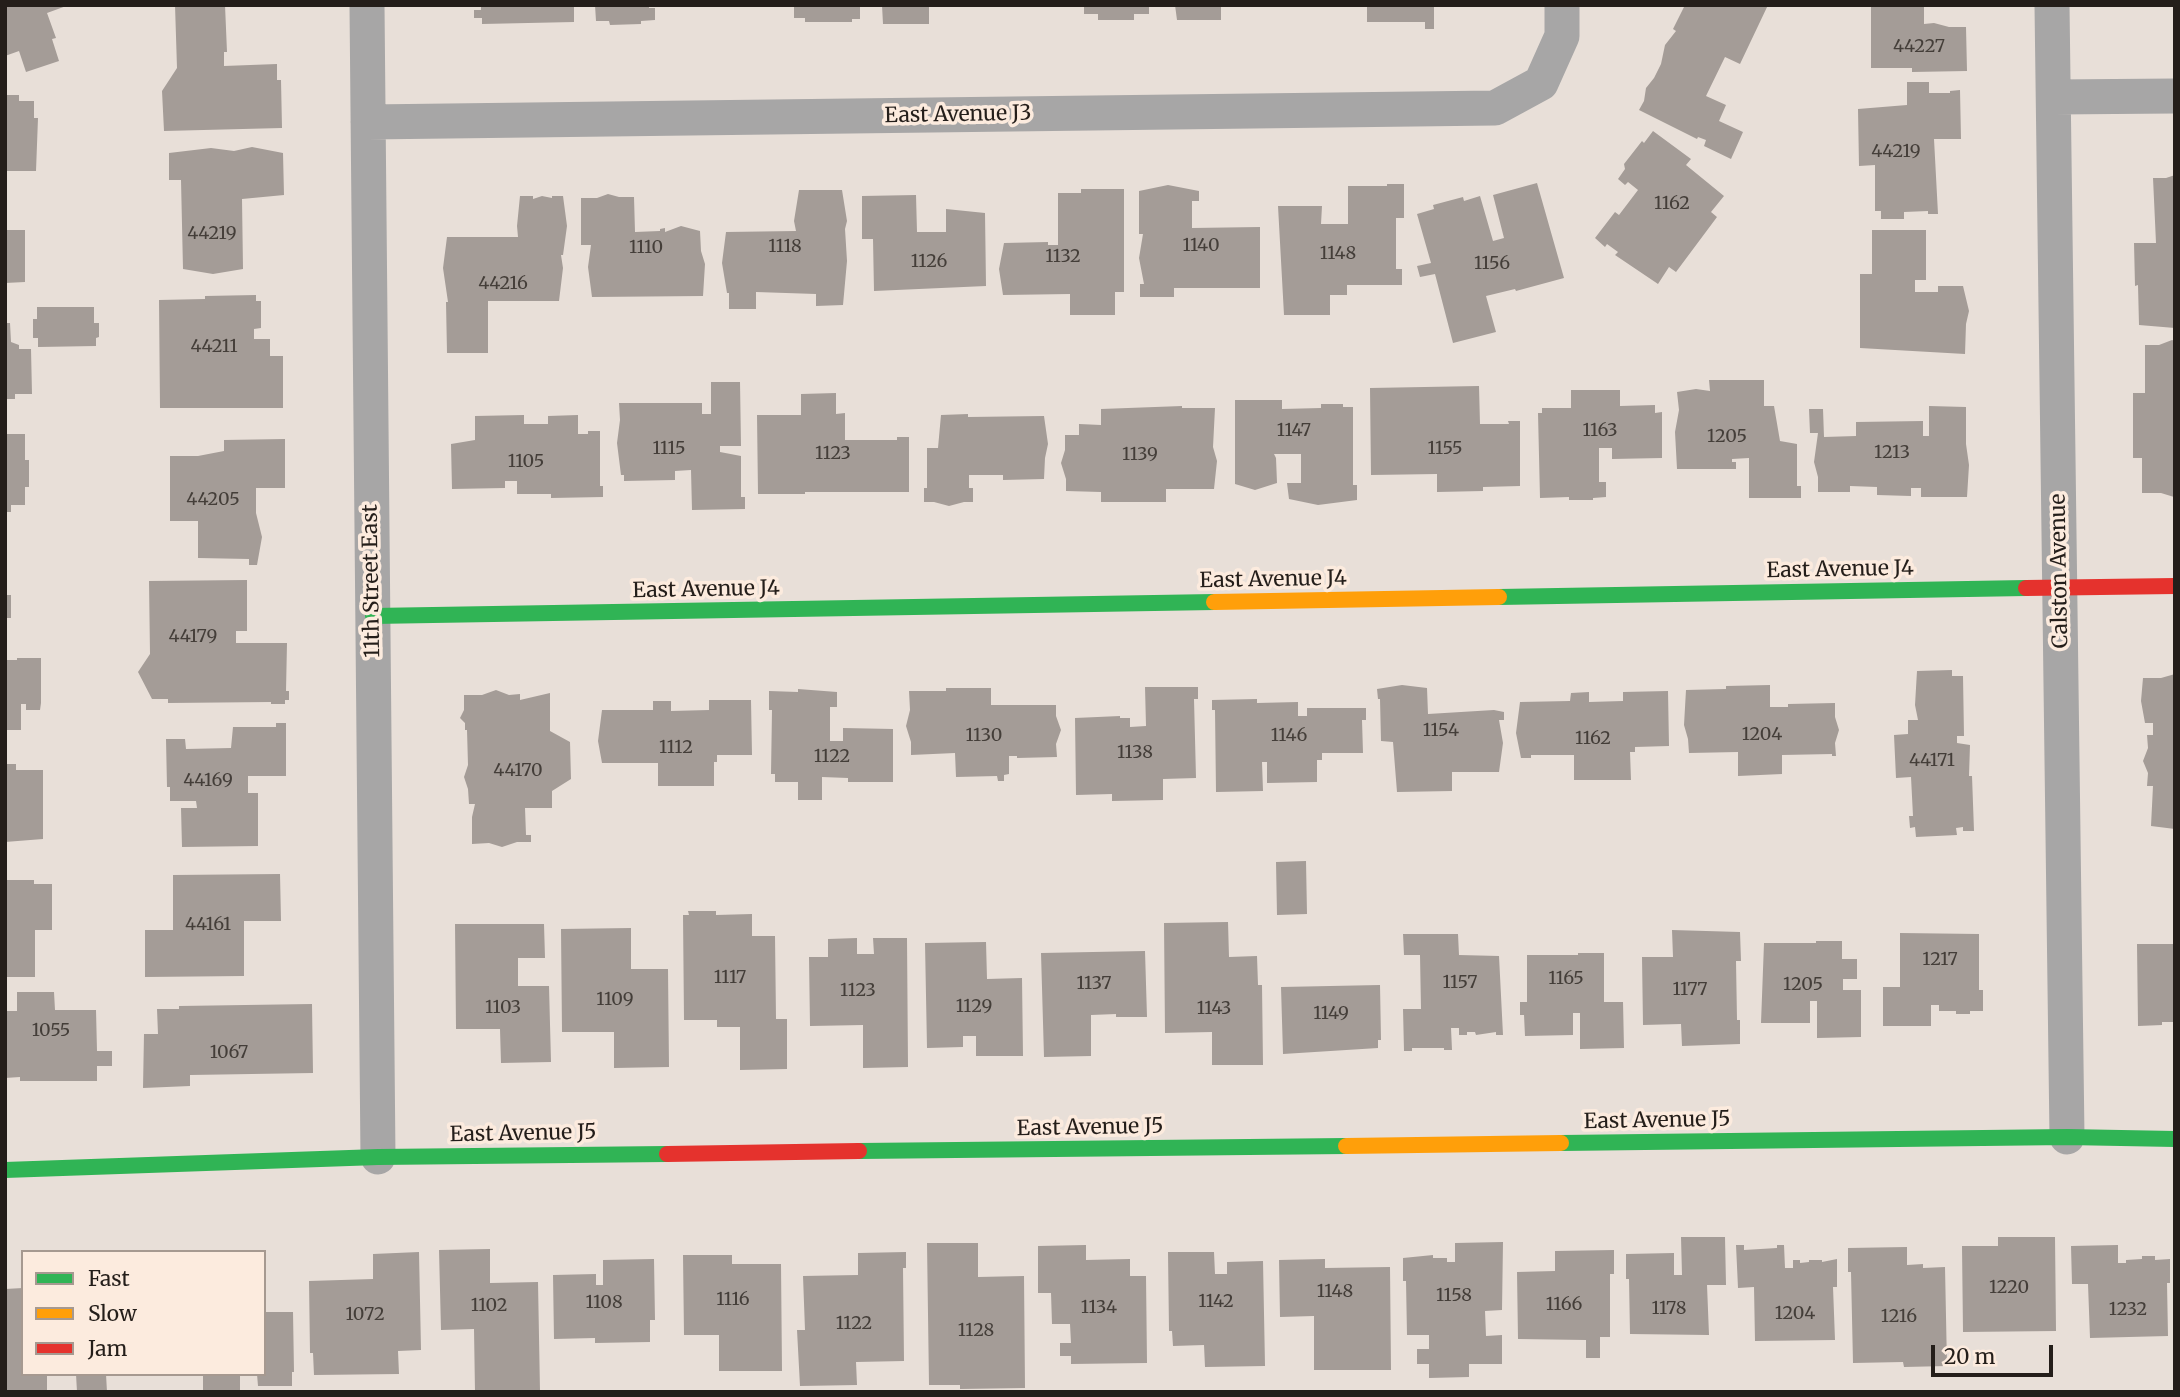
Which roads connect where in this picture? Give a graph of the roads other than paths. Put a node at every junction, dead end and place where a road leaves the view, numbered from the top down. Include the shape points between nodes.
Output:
1 (367, 5) edge
2 (1562, 5) edge
3 (2052, 5) edge
4 (2175, 96) edge
5 (2054, 97) junction
6 (368, 122) junction
7 (2175, 586) edge
8 (2060, 587) junction
9 (373, 616) junction
10 (2067, 1138) junction
11 (2175, 1139) edge
12 (378, 1157) junction
13 (5, 1170) edge

1 - 6 street, 11th Street East
2 - 6 street, East Avenue J3 via 1562,36 1541,83 1495,108
3 - 5 street, Calston Avenue
4 - 5 street
5 - 8 street, Calston Avenue
6 - 9 street, 11th Street East
7 - 8 street, East Avenue J4
8 - 9 street, East Avenue J4
8 - 10 street, Calston Avenue
9 - 12 street, 11th Street East
10 - 11 street, East Avenue J5
10 - 12 street, East Avenue J5
12 - 13 street, East Avenue J5

